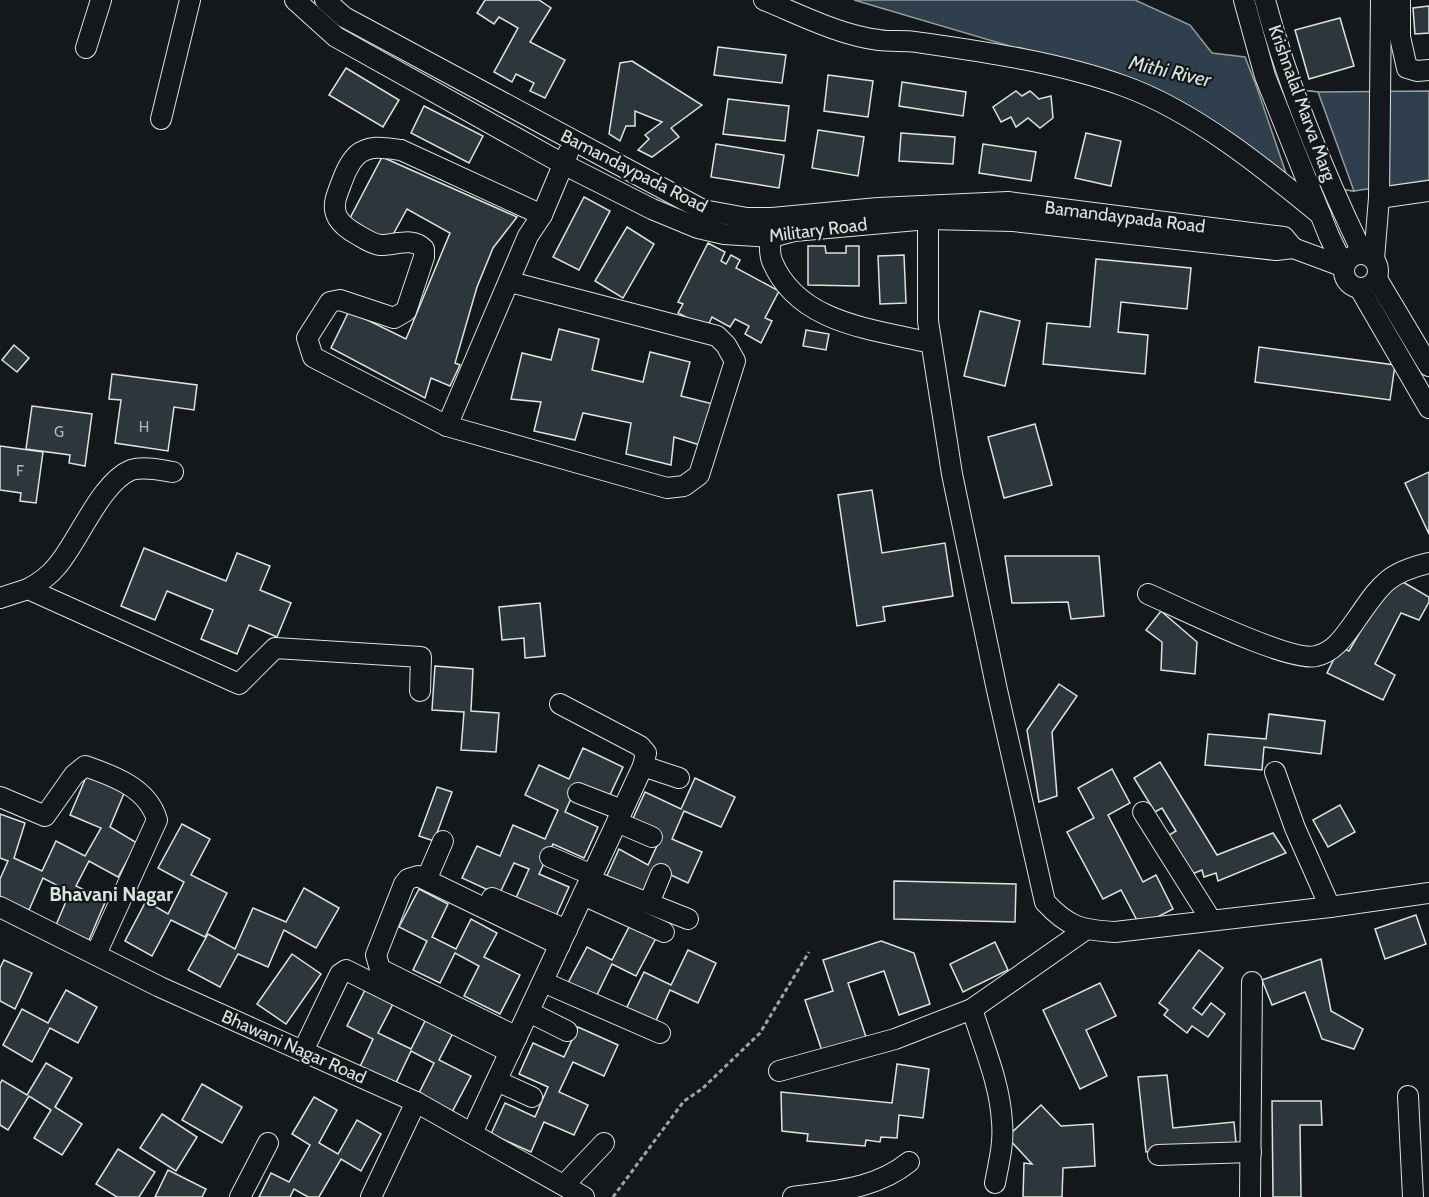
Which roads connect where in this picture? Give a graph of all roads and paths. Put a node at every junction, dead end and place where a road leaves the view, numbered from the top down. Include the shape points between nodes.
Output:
1 (101, 0) edge
2 (190, 0) edge
3 (295, 0) edge
4 (325, 0) edge
5 (764, 0) edge
6 (1244, 0) edge
7 (1265, 0) edge
8 (1381, 0) edge
9 (1400, 0) edge
10 (86, 48) dead end
11 (1429, 70) edge
12 (511, 106) junction
13 (161, 119) dead end
14 (500, 129) junction
15 (574, 140) junction
16 (563, 164) junction
17 (1429, 191) edge
18 (1379, 195) junction
19 (1319, 211) junction
20 (542, 215) junction
21 (878, 215) junction
22 (700, 219) junction
23 (928, 219) junction
24 (1084, 220) junction
25 (772, 228) junction
26 (1195, 233) joint
27 (1369, 256) junction
28 (1344, 267) junction
29 (1377, 279) junction
30 (510, 282) junction
31 (1360, 289) junction
32 (932, 343) junction
33 (1429, 366) edge
34 (1429, 408) edge
35 (447, 426) junction
36 (173, 472) dead end
37 (1429, 563) edge
38 (28, 589) junction
39 (1148, 594) dead end
40 (0, 598) edge
41 (420, 691) dead end
42 (560, 705) dead end
43 (643, 766) junction
44 (1275, 772) dead end
45 (679, 778) dead end
46 (578, 793) dead end
47 (0, 797) edge
48 (1143, 812) dead end
49 (619, 816) junction
50 (652, 837) dead end
51 (443, 841) dead end
52 (550, 857) dead end
53 (661, 874) dead end
54 (589, 883) junction
55 (1429, 893) edge
56 (649, 903) junction
57 (0, 908) edge
58 (1330, 908) junction
59 (688, 920) dead end
60 (1211, 920) junction
61 (1086, 930) junction
62 (664, 932) dead end
63 (564, 937) junction
64 (809, 951) dead end
65 (96, 954) junction
66 (543, 982) junction
67 (1252, 982) dead end
68 (972, 1008) junction
69 (528, 1012) junction
70 (567, 1031) dead end
71 (660, 1033) dead end
72 (514, 1045) junction
73 (303, 1051) junction
74 (779, 1071) dead end
75 (497, 1081) junction
76 (1408, 1096) dead end
77 (532, 1097) dead end
78 (416, 1102) junction
79 (472, 1133) junction
80 (268, 1143) dead end
81 (604, 1143) dead end
82 (1251, 1152) junction
83 (1158, 1155) dead end
84 (909, 1162) dead end
85 (995, 1183) dead end
86 (564, 1185) junction
87 (240, 1197) edge
88 (371, 1197) edge
89 (584, 1197) edge
90 (613, 1197) edge
91 (793, 1197) edge
92 (1250, 1197) edge
93 (1413, 1197) edge

1 - 10 street
2 - 13 street
3 - 14 street, Military Road via 336,37
4 - 12 street, Bamandaypada Road via 344,17
5 - 19 street via 838,31 1059,67 1125,87 1161,103 1211,134
6 - 19 street via 1264,76
7 - 27 street, Krishnalal Marva Marg via 1287,71 1340,206
8 - 18 street
9 - 11 street via 1400,38 1407,68
12 - 14 street
12 - 15 street, Bamandaypada Road
14 - 16 street, Military Road
15 - 16 street
15 - 22 street, Bamandaypada Road
16 - 20 street
16 - 22 street, Military Road via 652,209
17 - 18 street
18 - 27 street
19 - 28 street
20 - 30 street via 528,236
20 - 35 street via 401,150 364,150 351,162 334,202 335,216 341,225 379,245 420,245 424,256 406,311 400,316 394,318 340,300 330,302 307,338 309,349 313,357
21 - 23 street, Military Road
21 - 24 street, Bamandaypada Road via 1008,202
21 - 25 street, Military Road via 794,231
22 - 25 street, Military Road
23 - 24 street, Military Road
23 - 32 street via 928,321
24 - 26 street, Military Road
25 - 32 street via 771,259 803,304 831,318
26 - 28 street, Bamandaypada Road via 1284,237 1293,248
27 - 28 street via 1348,259
27 - 29 street via 1379,271
28 - 31 street via 1347,281
29 - 31 street
29 - 33 street
30 - 35 street
30 - 35 street via 722,340 735,361 699,475 684,486 667,488
31 - 34 street
32 - 61 street via 952,474 1045,902 1061,920
36 - 38 street via 143,468 116,481 58,566
37 - 39 street via 1406,569 1383,583 1338,645 1315,657 1285,652
38 - 40 street
38 - 41 street via 238,684 275,648 421,657
42 - 43 street via 639,746 646,753
43 - 45 street
43 - 49 street
44 - 58 street via 1294,828
46 - 49 street
47 - 65 street via 45,816 85,766 135,789 153,805 157,820
48 - 60 street
49 - 50 street
49 - 54 street
51 - 63 street via 422,868
52 - 54 street
53 - 56 street
54 - 56 street
54 - 62 street
54 - 63 street
55 - 58 street
56 - 59 street
57 - 65 street, Bhawani Nagar Road
58 - 60 street
60 - 61 street via 1115,932
61 - 68 street
63 - 66 street
63 - 72 street via 418,876 404,884 376,955 380,969
64 - 90 path via 760,1033 702,1089 684,1101
65 - 73 street, Bhawani Nagar Road
66 - 69 street
66 - 71 street
67 - 82 street
68 - 74 street via 895,1039
68 - 85 street via 993,1072 1002,1121 1002,1150
69 - 70 street
69 - 72 street
72 - 73 street via 346,970 340,974
72 - 75 street
73 - 78 street, Bhawani Nagar Road
75 - 77 street
75 - 79 street
76 - 93 street
78 - 79 street, Bhawani Nagar Road
78 - 88 street
79 - 86 street, Bhawani Nagar Road
80 - 87 street
81 - 86 street
82 - 83 street
82 - 92 street
84 - 91 street via 879,1181 844,1191
86 - 89 street, Bhawani Nagar Road

